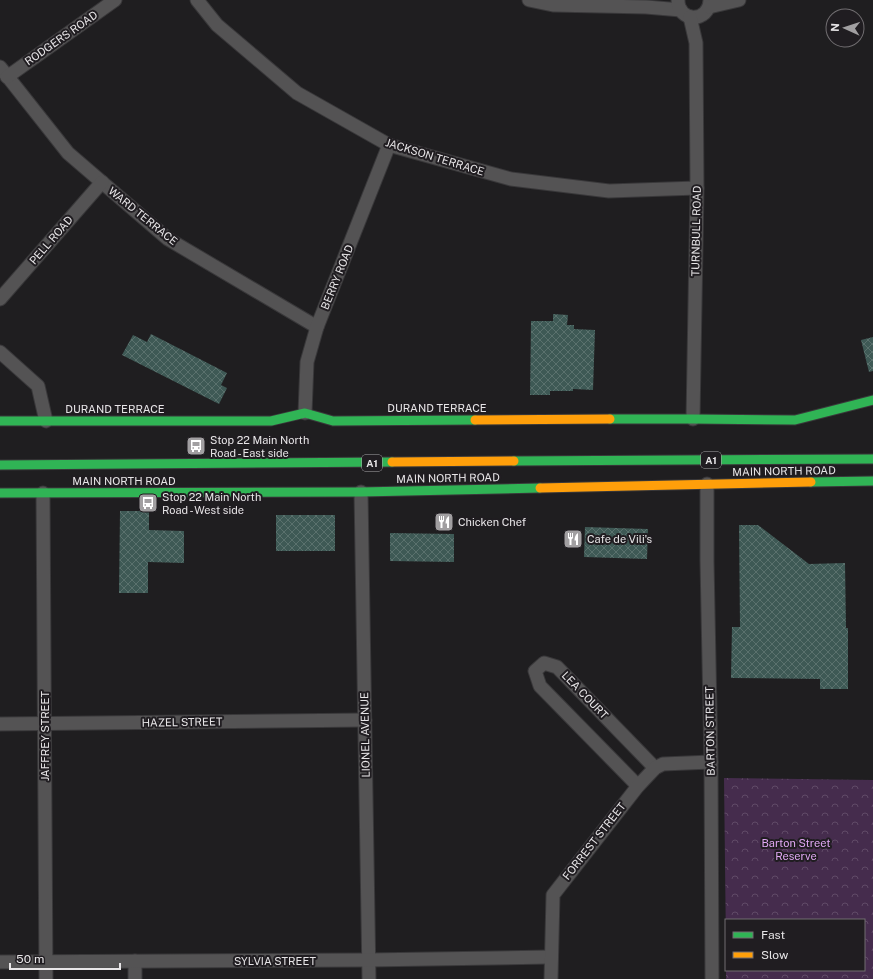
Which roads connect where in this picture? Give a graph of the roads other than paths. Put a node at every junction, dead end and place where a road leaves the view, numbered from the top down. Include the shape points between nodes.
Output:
1 (115, 0) edge
2 (197, 0) edge
3 (529, 0) edge
4 (736, 0) edge
5 (692, 7) edge
6 (4, 72) edge
7 (389, 145) junction
8 (102, 182) junction
9 (697, 188) junction
10 (0, 299) edge
11 (317, 327) junction
12 (0, 352) edge
13 (873, 400) edge
14 (305, 413) junction
15 (693, 419) junction
16 (0, 421) edge
17 (46, 421) junction
18 (873, 459) edge
19 (0, 466) edge
20 (873, 481) edge
21 (707, 484) junction
22 (43, 490) junction
23 (362, 492) junction
24 (0, 493) edge
25 (365, 720) junction
26 (0, 724) edge
27 (44, 724) junction
28 (711, 762) junction
29 (654, 768) junction
30 (638, 786) junction
31 (550, 957) junction
32 (368, 960) junction
33 (135, 961) junction
34 (0, 962) edge
35 (46, 962) junction
36 (46, 979) edge
37 (135, 979) edge
38 (369, 979) edge
39 (550, 979) edge
40 (712, 979) edge

1 - 6 street, RODGERS ROAD
2 - 7 street, JACKSON TERRACE via 216,25 297,93
3 - 5 street via 553,5
4 - 5 street
5 - 9 street, TURNBULL ROAD via 696,43
6 - 8 street, WARD TERRACE via 68,153
7 - 9 street, JACKSON TERRACE via 511,180 609,191
7 - 11 street, BERRY ROAD
8 - 10 street, PELL ROAD
8 - 11 street, WARD TERRACE via 168,240
9 - 15 street, TURNBULL ROAD
11 - 14 street, BERRY ROAD via 307,362
12 - 17 street via 38,386
13 - 15 main road, DURAND TERRACE via 794,420
14 - 15 main road, DURAND TERRACE via 333,421
14 - 17 main road, DURAND TERRACE via 271,421
16 - 17 main road, DURAND TERRACE
18 - 19 main road, MAIN NORTH ROAD / A1 via 43,469
20 - 21 main road, MAIN NORTH ROAD / A1
21 - 23 main road, MAIN NORTH ROAD / A1
21 - 28 street, BARTON STREET
22 - 23 main road, MAIN NORTH ROAD / A1
22 - 24 main road, MAIN NORTH ROAD / A1
22 - 27 street, JAFFREY STREET
23 - 25 street, LIONEL AVENUE
25 - 27 street, HAZEL STREET
25 - 32 street, LIONEL AVENUE
26 - 27 street, HAZEL STREET
27 - 35 street, JAFFREY STREET
28 - 29 street via 663,764
28 - 40 street, BARTON STREET
29 - 30 street, FORREST STREET
29 - 30 street, LEA COURT via 557,666 544,663 535,671 540,686
30 - 31 street, FORREST STREET via 552,895
31 - 32 street, SYLVIA STREET
31 - 39 street, FORREST STREET
32 - 33 street, SYLVIA STREET
32 - 38 street, LIONEL AVENUE
33 - 35 street, SYLVIA STREET
33 - 37 street
34 - 35 street, SYLVIA STREET
35 - 36 street, JAFFREY STREET

